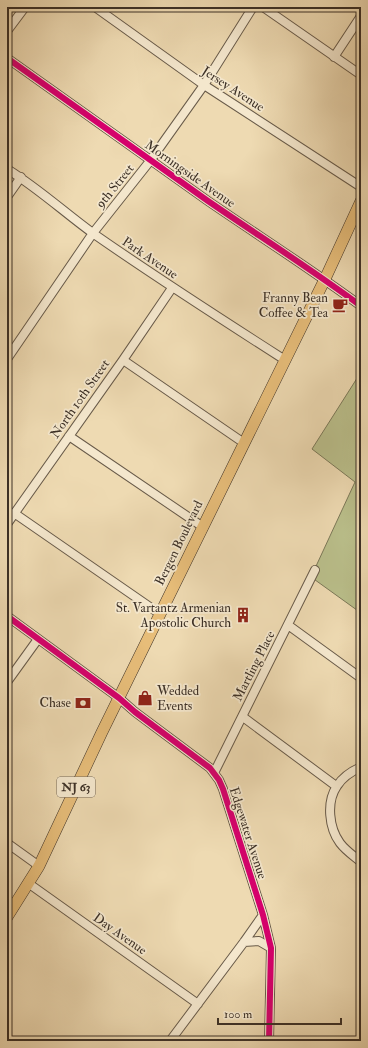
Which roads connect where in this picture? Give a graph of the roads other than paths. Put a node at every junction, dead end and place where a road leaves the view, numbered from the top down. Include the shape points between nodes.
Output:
1 (25, 7) edge
2 (95, 7) edge
3 (253, 7) edge
4 (263, 7) edge
5 (361, 16) edge
6 (7, 31) edge
7 (334, 57) junction
8 (7, 58) edge
9 (361, 75) edge
10 (204, 85) junction
11 (150, 161) junction
12 (7, 169) edge
13 (20, 177) junction
14 (361, 187) edge
15 (7, 197) edge
16 (361, 201) edge
17 (93, 233) junction
18 (325, 279) junction
19 (172, 288) junction
20 (361, 306) edge
21 (7, 359) edge
22 (123, 360) junction
23 (284, 360) junction
24 (69, 436) junction
25 (244, 443) junction
26 (14, 513) junction
27 (7, 524) edge
28 (203, 527) junction
29 (315, 570) dead end
30 (160, 614) junction
31 (7, 616) edge
32 (288, 625) junction
33 (38, 639) junction
34 (361, 678) edge
35 (7, 682) edge
36 (119, 698) junction
37 (242, 717) junction
38 (361, 767) edge
39 (214, 772) junction
40 (336, 786) junction
41 (7, 843) edge
42 (361, 862) edge
43 (39, 866) junction
44 (28, 883) junction
45 (263, 915) junction
46 (7, 916) edge
47 (244, 942) junction
48 (271, 948) junction
49 (198, 1004) junction
50 (170, 1041) edge
51 (269, 1041) edge

1 - 6 street
2 - 10 street, Jersey Avenue
3 - 10 street, 9th Street
4 - 7 street
5 - 7 street
7 - 9 street
8 - 11 street, Morningside Avenue
10 - 11 street, 9th Street
10 - 14 street, Jersey Avenue
11 - 17 street, 9th Street
11 - 18 street, Morningside Avenue
12 - 13 street, Park Avenue
13 - 15 street
13 - 17 street, Park Avenue
16 - 18 main road, Bergen Boulevard / NJ 63
17 - 19 street, Park Avenue
17 - 21 street, 9th Street
18 - 20 street, Morningside Avenue
18 - 23 main road, Bergen Boulevard / NJ 63
19 - 22 street, North 10th Street
19 - 23 street, Park Avenue
22 - 24 street, North 10th Street
22 - 25 street
23 - 25 main road, Bergen Boulevard / NJ 63
24 - 26 street, North 10th Street
24 - 28 street
25 - 28 main road, Bergen Boulevard / NJ 63
26 - 27 street, North 10th Street
26 - 30 street
28 - 30 main road, Bergen Boulevard / NJ 63
29 - 32 street, Martling Place
30 - 36 main road, Bergen Boulevard / NJ 63
31 - 33 street, Edgewater Avenue
32 - 34 street
32 - 37 street, Martling Place
33 - 35 street
33 - 36 street, Edgewater Avenue
36 - 39 street, Edgewater Avenue
36 - 43 main road, Bergen Boulevard / NJ 63
37 - 39 street, Martling Place
37 - 40 street
38 - 40 street
39 - 45 street, Edgewater Avenue via 222,789
40 - 42 street via 330,812 334,833 346,850
41 - 43 street
43 - 44 main road, Bergen Boulevard / NJ 63
44 - 46 main road, Bergen Boulevard / NJ 63
44 - 49 street, Day Avenue
45 - 47 street
45 - 48 street, Edgewater Avenue
47 - 48 street via 259,941
47 - 49 street
48 - 51 street, Edgewater Avenue
49 - 50 street

